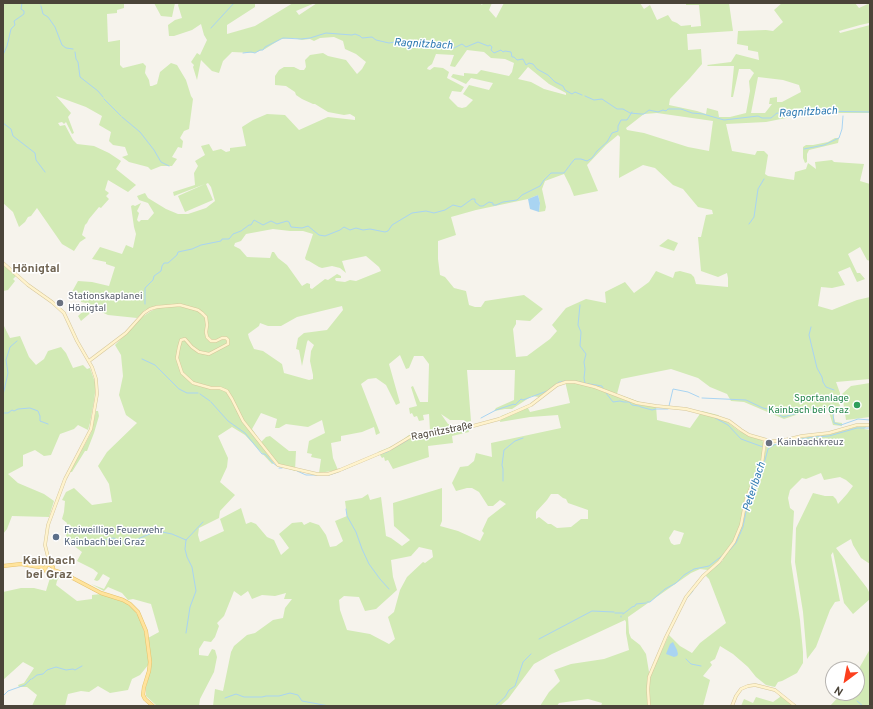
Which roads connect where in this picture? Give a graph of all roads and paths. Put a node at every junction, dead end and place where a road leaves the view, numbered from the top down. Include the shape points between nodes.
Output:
1 (3, 262) edge
2 (89, 362) junction
3 (870, 425) edge
4 (765, 440) junction
5 (50, 565) junction
6 (3, 566) edge
7 (45, 568) junction
8 (54, 570) junction
9 (153, 706) edge
10 (649, 706) edge
11 (732, 706) edge
12 (795, 706) edge

1 - 2 main road via 28,285 63,311
2 - 4 main road, Ragnitzstraße via 126,333 150,309 180,305 198,310 206,317 207,337 211,341 226,338 228,344 210,354 199,352 185,339 181,340 177,358 182,373 193,383 226,391 243,421 278,465 307,472 328,474 390,449 416,435 499,419 531,405 557,385 566,382 601,389 638,403 686,409 717,417 749,435
2 - 5 main road via 97,384 93,420 89,434 65,479 48,525 45,545
3 - 4 main road, Ragnitzstraße via 857,425 832,433 781,441
4 - 10 main road via 762,463 746,499 741,525 734,542 691,591 669,629 649,677
5 - 7 main road
5 - 8 main road
6 - 7 main road via 20,564
7 - 8 main road via 48,573
8 - 9 main road via 101,593 123,600 138,612 146,631 150,662 143,695
11 - 12 main road via 741,689 755,685 775,690

